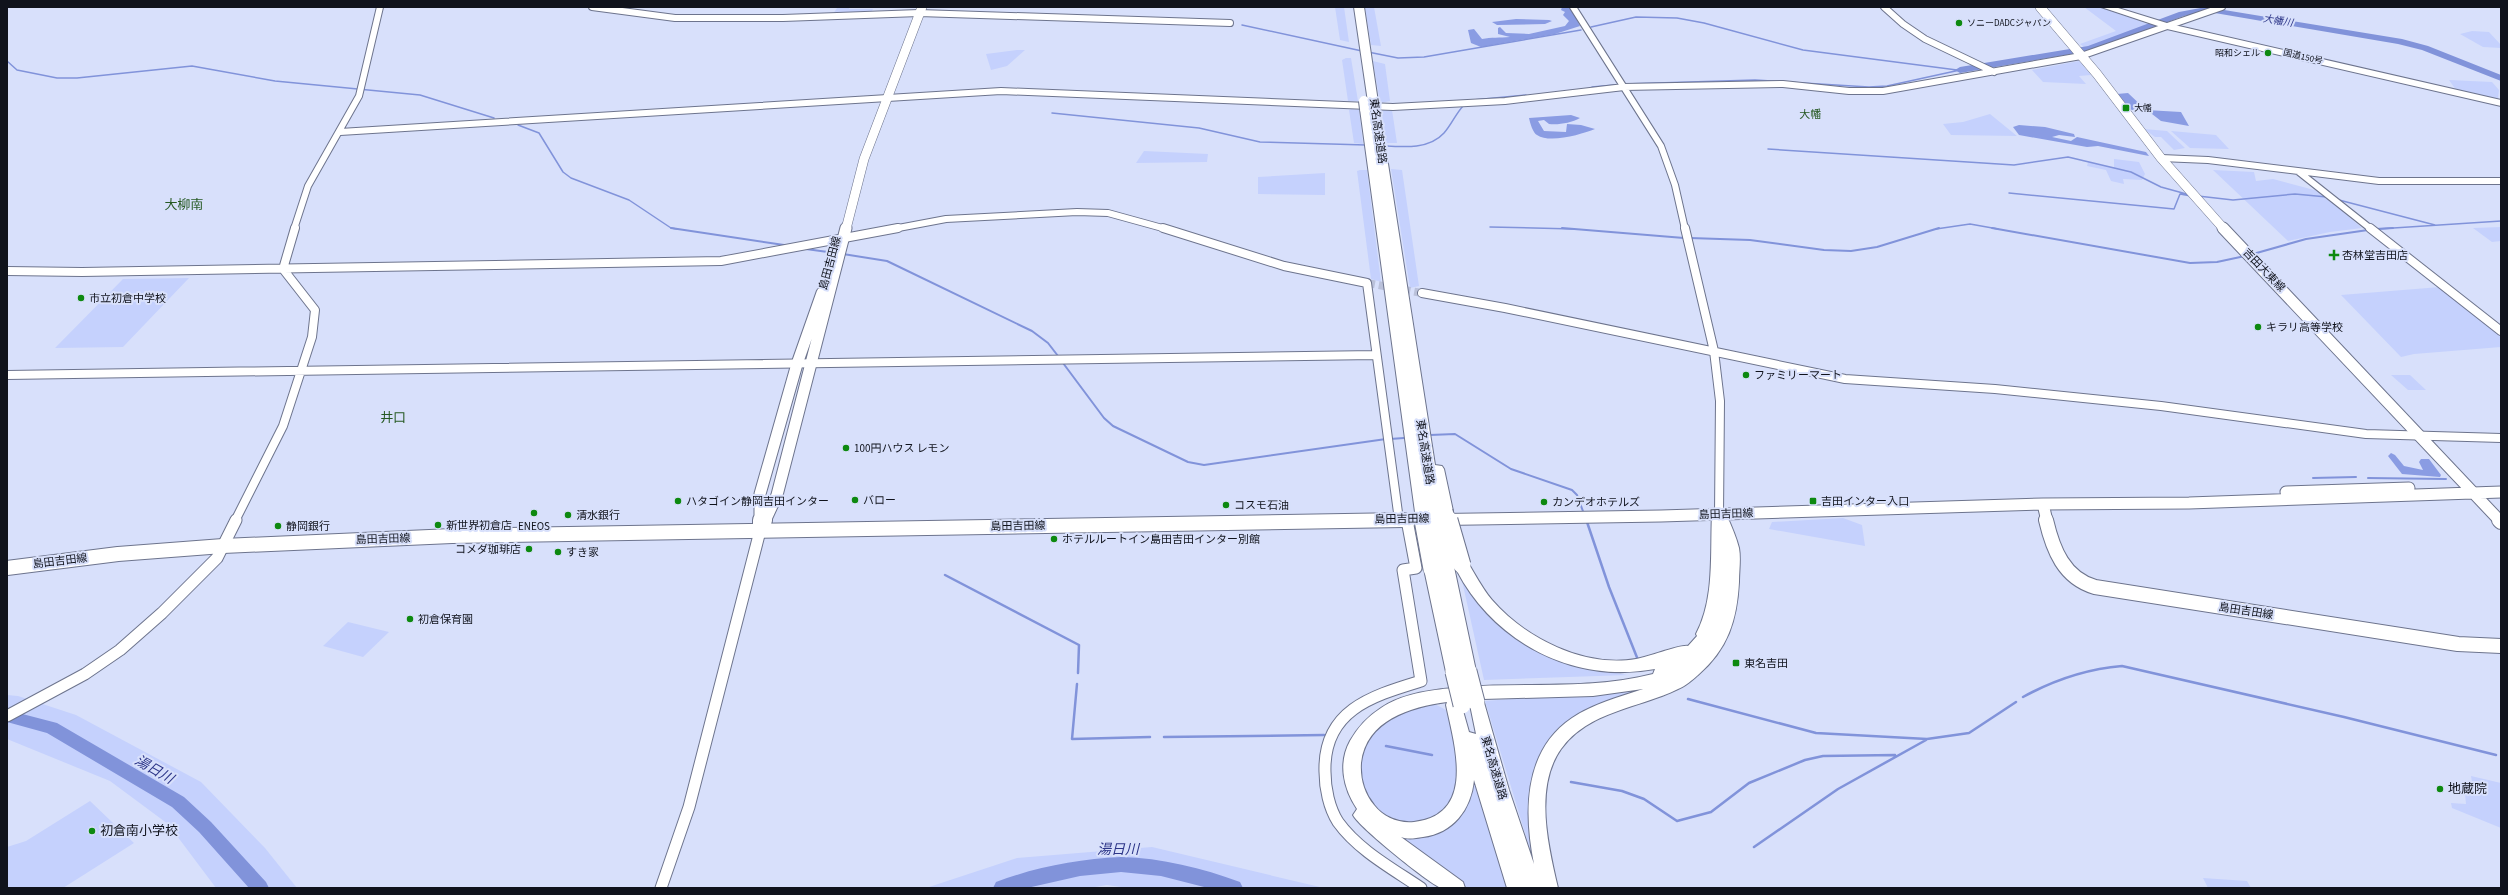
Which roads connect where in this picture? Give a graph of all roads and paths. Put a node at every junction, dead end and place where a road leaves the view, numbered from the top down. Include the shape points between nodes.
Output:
1 (380, 7) edge
2 (592, 7) edge
3 (1351, 7) edge
4 (1359, 7) edge
5 (1573, 7) edge
6 (1884, 7) edge
7 (2040, 7) edge
8 (2106, 7) edge
9 (2221, 7) edge
10 (920, 10) edge
11 (1230, 23) dead end
12 (2167, 26) junction
13 (1361, 44) junction
14 (2081, 56) junction
15 (1991, 70) junction
16 (1622, 84) junction
17 (882, 98) junction
18 (2501, 103) edge
19 (340, 132) junction
20 (1376, 155) junction
21 (2161, 158) junction
22 (2298, 172) junction
23 (2501, 181) edge
24 (840, 238) junction
25 (836, 253) junction
26 (283, 269) junction
27 (7, 271) edge
28 (1422, 293) tunnel mouth
29 (2501, 331) edge
30 (1714, 351) junction
31 (1375, 355) junction
32 (797, 364) junction
33 (812, 364) junction
34 (299, 372) junction
35 (7, 375) edge
36 (2421, 437) junction
37 (2501, 438) edge
38 (2501, 486) edge
39 (2472, 490) junction
40 (2501, 492) edge
41 (2043, 504) junction
42 (1434, 511) junction
43 (1719, 514) junction
44 (1403, 519) junction
45 (2501, 522) edge
46 (760, 531) junction
47 (224, 546) junction
48 (7, 568) edge
49 (1439, 568) junction
50 (1710, 629) junction
51 (2501, 646) edge
52 (1697, 665) junction
53 (1457, 672) junction
54 (1464, 704) junction
55 (7, 716) edge
56 (661, 888) edge
57 (1421, 888) edge
58 (1456, 888) edge
59 (1516, 888) edge
60 (1533, 888) edge
61 (1549, 888) edge

1 - 19 street via 361,89
2 - 10 street via 675,18 783,18
3 - 13 highway, 東名高速道路
4 - 13 highway, 東名高速道路
5 - 16 street
6 - 15 street via 1906,26 1940,48
7 - 14 main road, 吉田大東線
8 - 12 highway, 国道150号
9 - 12 street
10 - 11 street
10 - 17 main road, 島田吉田線
12 - 14 street via 2116,46
12 - 18 highway, 国道150号
13 - 20 highway, 東名高速道路
14 - 15 street
14 - 21 main road, 吉田大東線
15 - 16 street via 1883,91 1758,84
16 - 17 street via 1477,103 1393,107 1022,91
16 - 30 street via 1661,146 1675,185
17 - 19 street
17 - 24 main road, 島田吉田線
19 - 26 street via 308,186
20 - 42 highway, 東名高速道路
20 - 42 highway, 東名高速道路 via 1414,371
21 - 22 street via 2208,160
21 - 36 main road, 吉田大東線
22 - 23 street via 2379,181
22 - 29 street
24 - 25 main road, 島田吉田線
24 - 26 street via 721,261
24 - 31 street via 962,217 1056,212 1108,213 1284,266 1367,283
25 - 32 main road, 島田吉田線
25 - 33 main road, 島田吉田線
26 - 27 street
26 - 34 street via 315,310 316,316 312,337
28 - 30 street
30 - 36 street via 1845,379 1995,389 2125,402 2366,434
30 - 43 street via 1720,408
31 - 33 street
31 - 44 street via 1387,439
32 - 33 street
32 - 34 street
32 - 46 main road, 島田吉田線 via 760,494
33 - 46 main road, 島田吉田線 via 778,496
34 - 35 street
34 - 47 street via 282,426
36 - 37 street
36 - 39 main road, 吉田大東線
38 - 39 main road, 島田吉田線
39 - 40 main road, 島田吉田線
39 - 41 main road, 島田吉田線 via 2166,503
39 - 45 main road, 吉田大東線
41 - 43 main road, 島田吉田線
41 - 51 main road, 島田吉田線 via 2058,560 2067,572 2085,583 2132,594 2434,640
42 - 49 highway, 東名高速道路, bridge
42 - 50 highway, bridge via 1484,601 1510,627 1539,646 1577,661 1619,666 1652,664 1682,652
43 - 44 main road, 島田吉田線
43 - 50 highway via 1716,534 1716,593
43 - 52 highway via 1732,553 1730,611 1726,629 1719,641
44 - 46 main road, 島田吉田線
44 - 57 street via 1416,568 1403,570 1421,681 1371,697 1355,706 1333,733 1326,752 1324,773 1325,793 1338,823 1362,846
46 - 47 main road, 島田吉田線 via 452,536
46 - 56 street via 689,807
47 - 48 main road, 島田吉田線 via 118,554
47 - 55 street via 208,569 132,640 85,674
49 - 53 highway, 東名高速道路
49 - 53 highway, 東名高速道路 via 1442,622
50 - 58 highway via 1704,642 1691,655 1661,673 1643,678 1434,691 1391,703 1372,713 1357,727 1345,749 1343,766 1347,790 1356,808 1380,833
52 - 54 highway via 1669,678 1641,685 1468,693 1431,698 1390,710 1360,734 1351,761 1350,771 1356,794 1376,818 1398,828 1421,830 1441,823 1458,807 1464,789 1466,770
52 - 61 highway via 1670,686 1590,716 1571,728 1555,744 1544,771 1538,800 1540,838
53 - 54 highway
54 - 59 highway, 東名高速道路 via 1484,788
54 - 60 highway, 東名高速道路 via 1500,790

